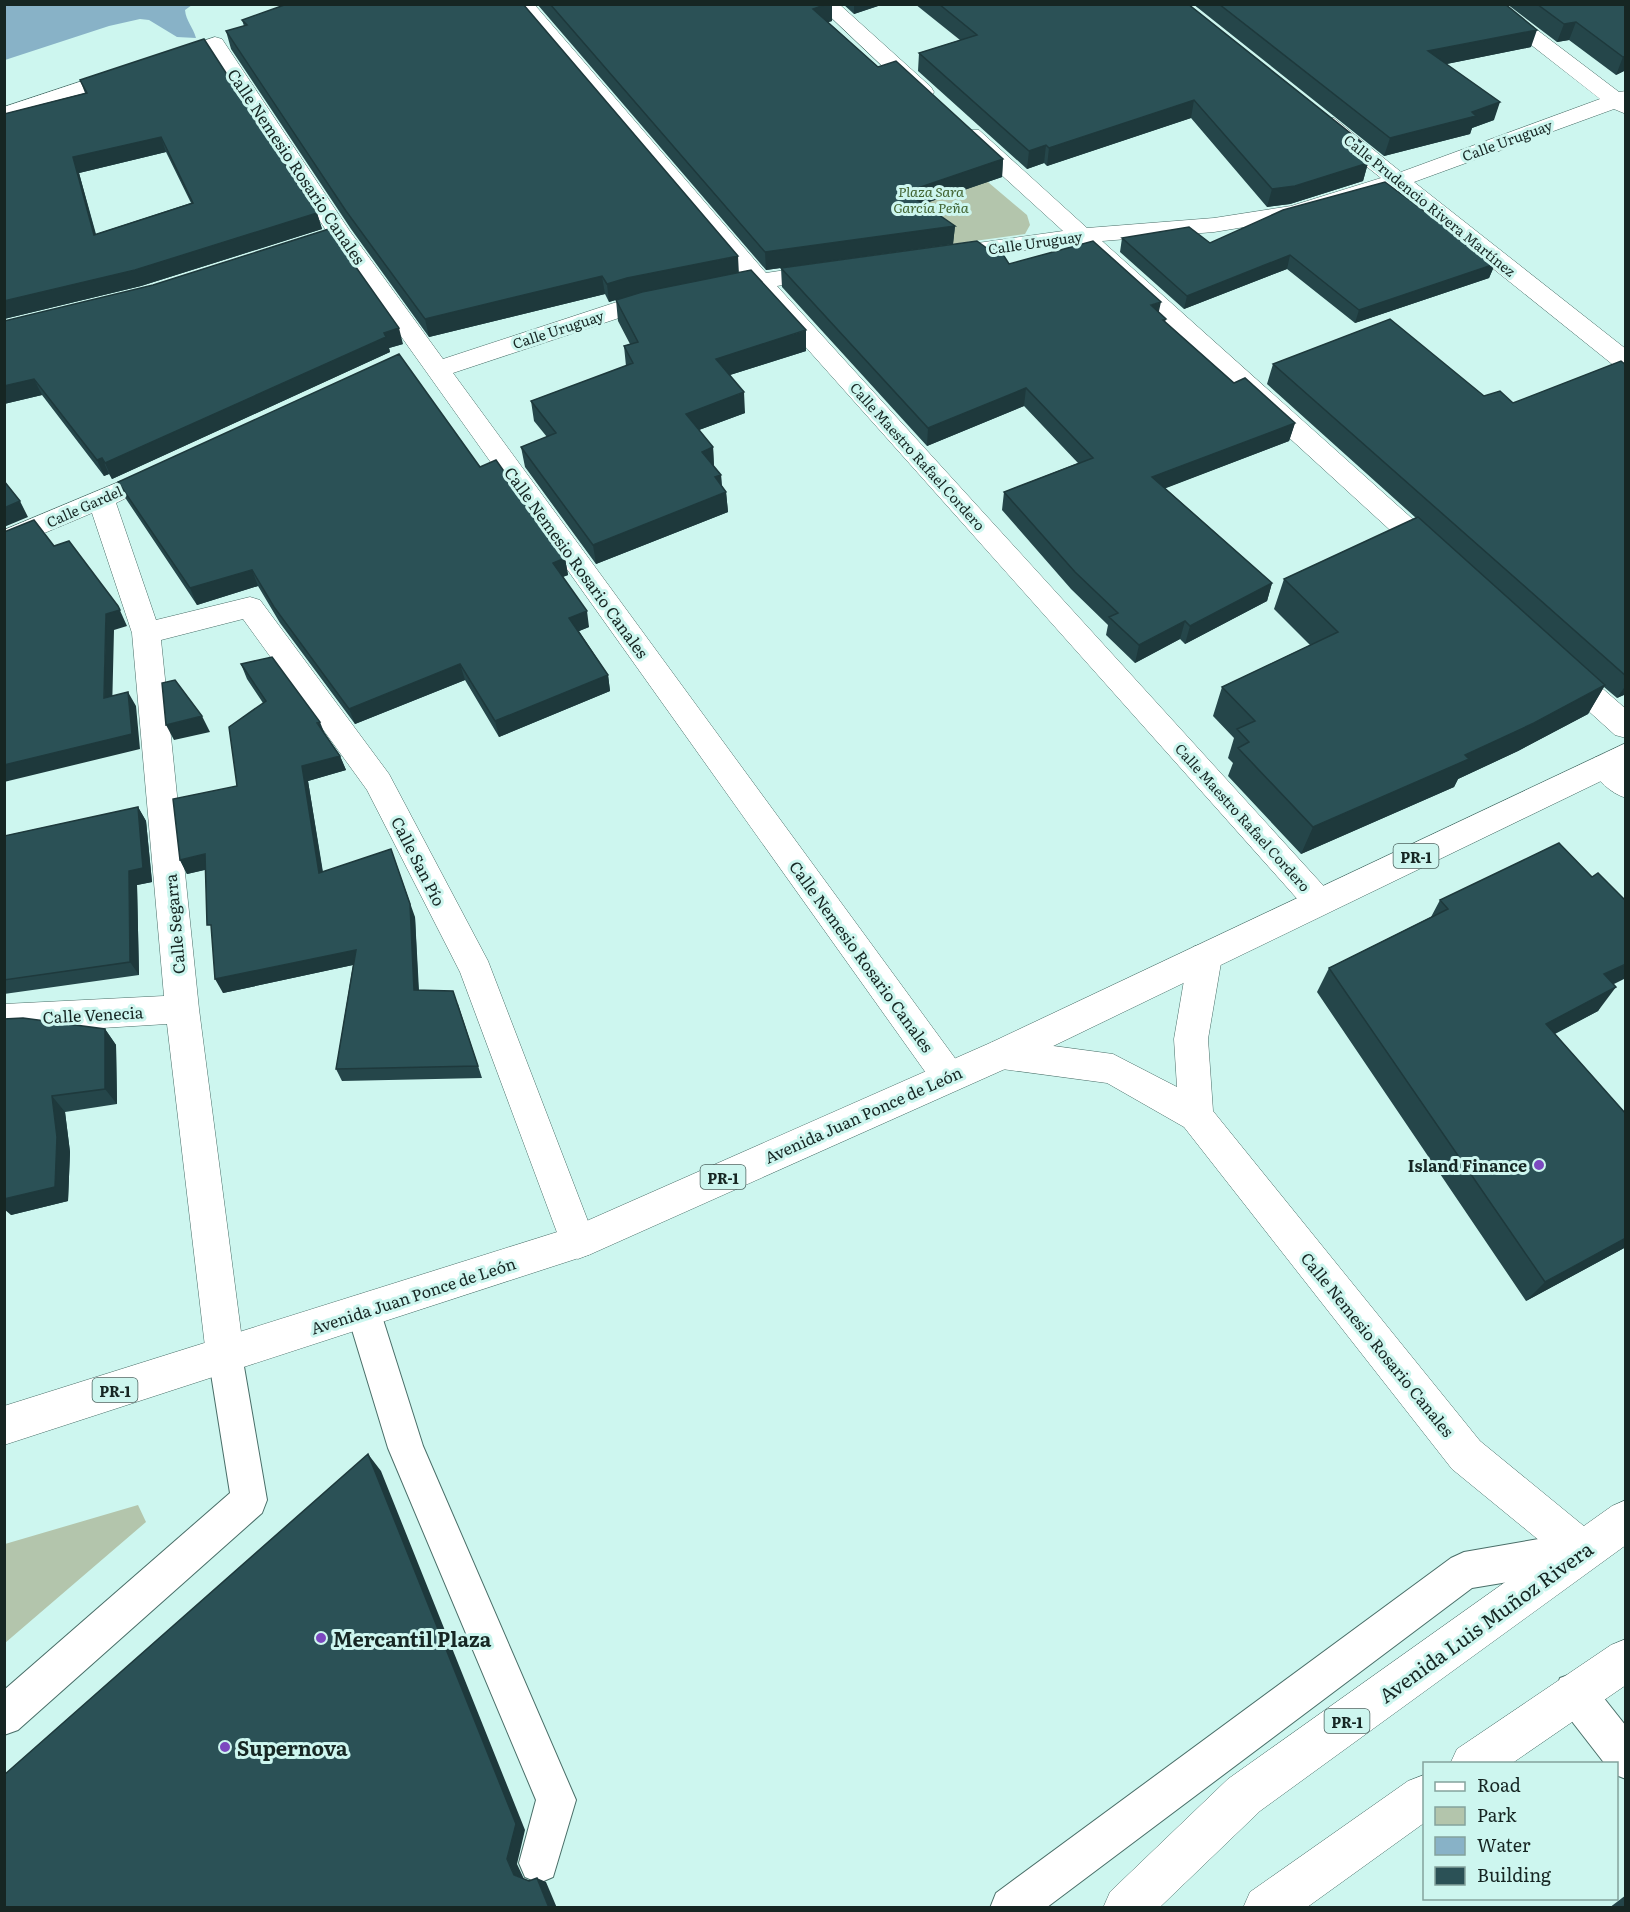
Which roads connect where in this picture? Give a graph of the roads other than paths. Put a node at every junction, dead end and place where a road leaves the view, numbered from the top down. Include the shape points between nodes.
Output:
1 (523, 4) edge
2 (827, 4) edge
3 (1489, 4) edge
4 (1622, 102) edge
5 (1306, 107) edge
6 (4, 114) edge
7 (1399, 180) junction
8 (1082, 235) junction
9 (920, 257) edge
10 (851, 267) edge
11 (759, 279) junction
12 (421, 359) junction
13 (1626, 362) edge
14 (144, 479) edge
15 (102, 499) junction
16 (4, 541) edge
17 (1448, 567) edge
18 (146, 633) junction
19 (1546, 655) edge
20 (1626, 727) edge
21 (1619, 769) edge
22 (1319, 902) junction
23 (1205, 957) junction
24 (182, 1009) junction
25 (4, 1018) edge
26 (1002, 1054) junction
27 (948, 1076) junction
28 (1196, 1116) junction
29 (578, 1242) junction
30 (363, 1310) junction
31 (225, 1355) junction
32 (4, 1426) edge
33 (1626, 1520) edge
34 (1582, 1550) junction
35 (1626, 1660) edge
36 (1574, 1692) junction
37 (4, 1716) edge
38 (1626, 1759) edge
39 (1475, 1762) edge
40 (1423, 1798) edge
41 (538, 1863) dead end
42 (1011, 1908) edge
43 (1125, 1908) edge
44 (1266, 1908) edge

1 - 11 street, Calle Maestro Rafael Cordero
2 - 8 street
3 - 4 street
4 - 7 street, Calle Uruguay
5 - 7 street, Calle Prudencio Rivera Martínez
6 - 12 street, Calle Nemesio Rosario Canales via 215,43 328,237
7 - 8 street, Calle Uruguay via 1294,212 1214,225
7 - 13 street, Calle Prudencio Rivera Martínez
8 - 9 street, Calle Uruguay
8 - 17 street
10 - 11 street, Calle Uruguay
11 - 12 street, Calle Uruguay via 638,303
11 - 22 street, Calle Maestro Rafael Cordero
12 - 27 street, Calle Nemesio Rosario Canales
14 - 15 street, Calle Gardel
15 - 16 street, Calle Gardel
15 - 18 street, Calle Segarra
18 - 24 street, Calle Segarra
18 - 29 street, Calle San Pío via 250,607 378,782 476,971
19 - 20 street
21 - 22 street, Avenida Juan Ponce de León / PR-1
22 - 23 street, Avenida Juan Ponce de León / PR-1
23 - 26 street, Avenida Juan Ponce de León / PR-1
23 - 28 street via 1191,1039
24 - 25 street, Calle Venecia
24 - 31 street, Calle Segarra
26 - 27 street, Avenida Juan Ponce de León / PR-1
26 - 28 street, Calle Nemesio Rosario Canales via 1113,1069
27 - 29 street, Avenida Juan Ponce de León / PR-1
28 - 34 street, Calle Nemesio Rosario Canales via 1466,1455
29 - 30 street, Avenida Juan Ponce de León / PR-1
30 - 31 street, Avenida Juan Ponce de León / PR-1
30 - 41 lane via 406,1448 556,1800
31 - 32 street, Avenida Juan Ponce de León / PR-1
31 - 37 lane via 249,1500
33 - 34 street, Avenida Luis Muñoz Rivera / PR-1
34 - 42 lane via 1464,1571
34 - 43 street, Avenida Luis Muñoz Rivera / PR-1 via 1244,1795
35 - 36 street
36 - 38 lane
36 - 39 street
40 - 44 street

